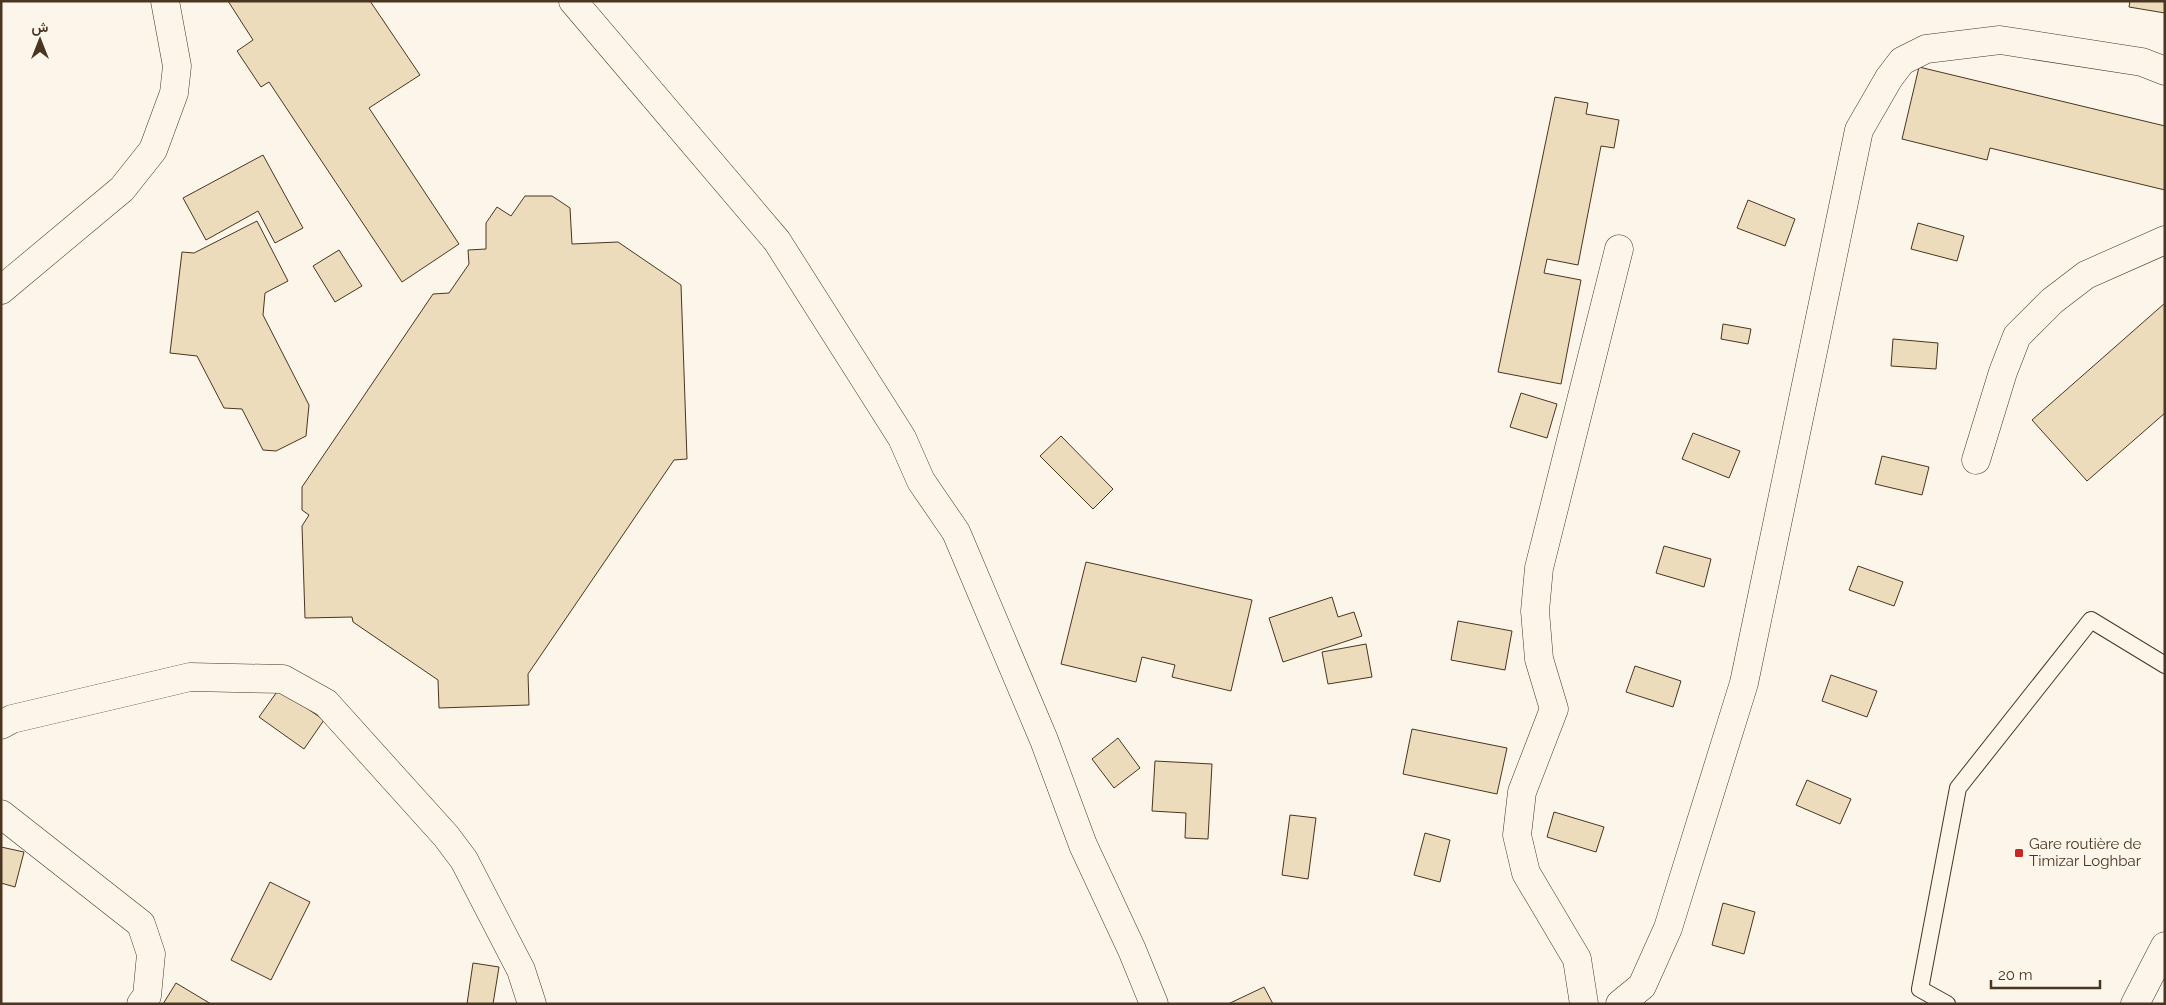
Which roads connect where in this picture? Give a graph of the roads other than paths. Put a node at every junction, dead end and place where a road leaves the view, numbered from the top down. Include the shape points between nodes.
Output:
1 (165, 1) edge
2 (573, 1) edge
3 (2165, 71) edge
4 (2165, 240) edge
5 (1619, 249) dead end
6 (1, 290) edge
7 (1976, 460) dead end
8 (2165, 665) edge
9 (1, 725) edge
10 (1, 814) edge
11 (2165, 946) edge
12 (141, 1004) edge
13 (532, 1004) edge
14 (1154, 1004) edge
15 (1584, 1004) edge
16 (1620, 1004) edge
17 (1947, 1004) edge
18 (2135, 1004) edge

1 - 6 street via 177,66 174,93 153,150 122,189
2 - 14 street via 777,242 902,438 921,481 956,532 1044,740 1083,845
3 - 16 street via 2142,62 2000,40 1926,49 1902,62 1889,78 1859,130 1744,683 1668,928 1642,986
4 - 7 street via 2086,275 2017,336
5 - 15 street via 1539,568 1535,611 1539,658 1554,709 1522,792 1517,835 1526,873 1577,958
8 - 17 lane via 2091,620 1958,788 1920,988
9 - 13 street via 12,719 190,676 283,679 326,703 446,836 464,860 520,970
10 - 12 street via 141,924 151,954 147,996
11 - 18 street

